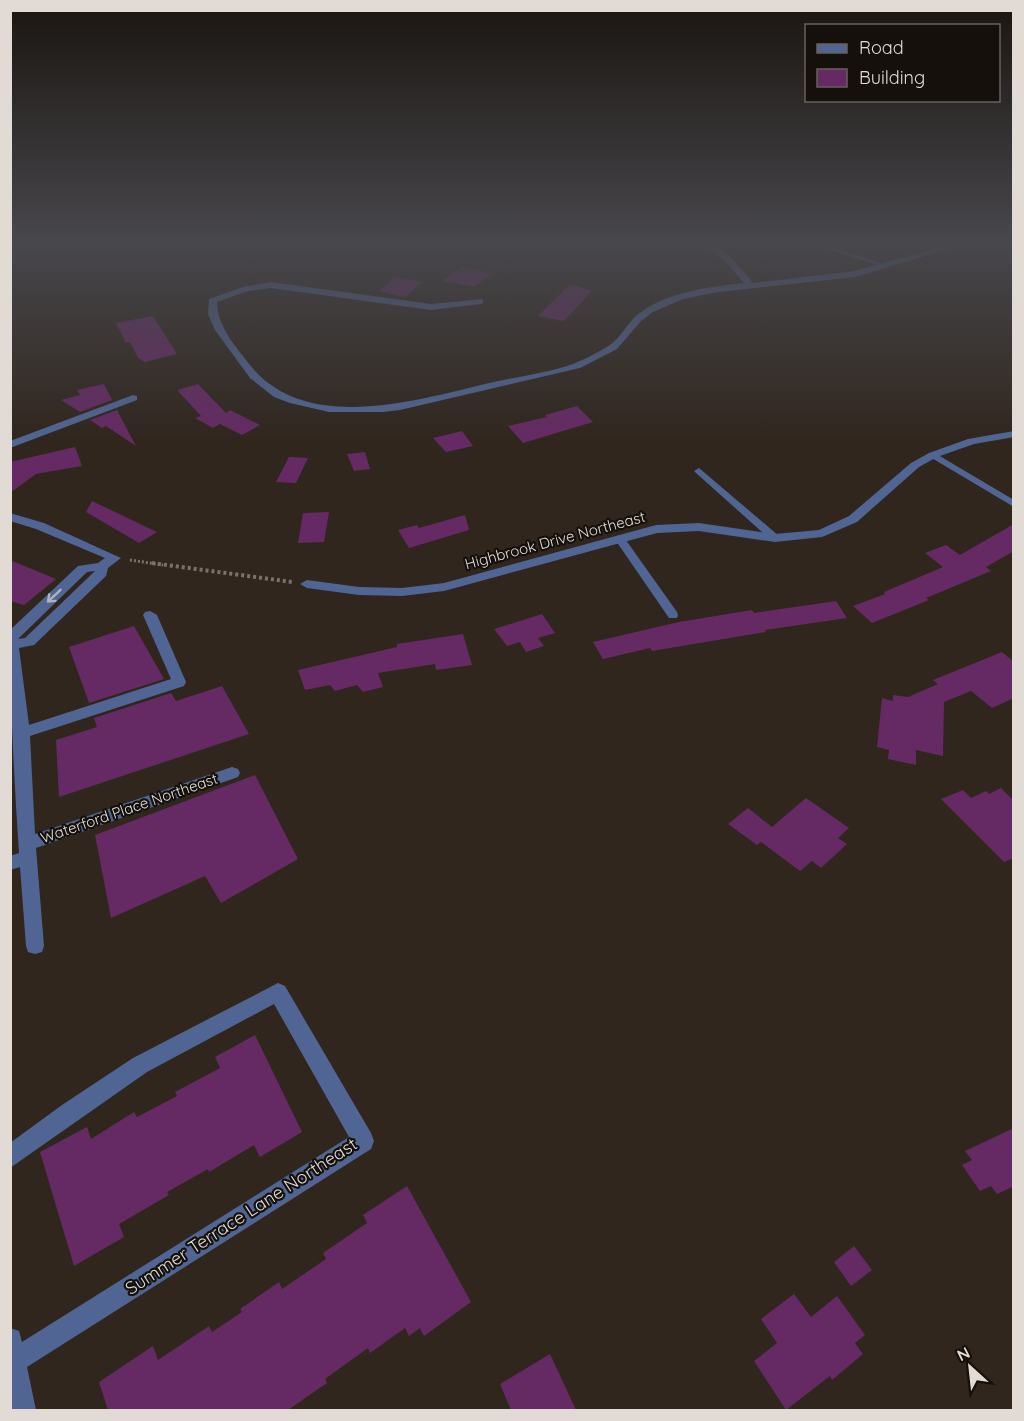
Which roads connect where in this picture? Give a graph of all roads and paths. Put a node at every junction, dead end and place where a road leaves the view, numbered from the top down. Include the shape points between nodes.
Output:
1 (212, 308) edge
2 (655, 308) edge
3 (133, 398) dead end
4 (1014, 434) edge
5 (10, 445) edge
6 (933, 455) junction
7 (699, 471) dead end
8 (1014, 504) edge
9 (10, 517) edge
10 (619, 538) junction
11 (775, 538) junction
12 (114, 558) junction
13 (307, 584) joint
14 (150, 615) dead end
15 (674, 615) dead end
16 (12, 646) edge
17 (22, 733) junction
18 (232, 773) dead end
19 (27, 850) junction
20 (10, 863) edge
21 (34, 946) dead end
22 (10, 1157) edge
23 (12, 1350) edge
24 (23, 1410) edge

1 - 2 street via 211,316 264,386 318,407 372,410 576,366 614,347 638,318
3 - 5 street
4 - 6 street, Highbrook Drive Northeast via 972,441
6 - 8 lane
6 - 11 street, Highbrook Drive Northeast via 915,465 839,528
7 - 11 lane
9 - 12 street
10 - 11 street, Highbrook Drive Northeast via 679,527
10 - 13 street, Highbrook Drive Northeast via 444,587 402,592
10 - 15 lane
12 - 13 path
12 - 16 street, Waterford Place Northeast via 29,642
14 - 17 street via 179,682
16 - 17 street, Waterford Place Northeast
17 - 19 street, Waterford Place Northeast
18 - 19 street, Waterford Place Northeast
19 - 20 street, Waterford Place Northeast
19 - 21 street, Waterford Place Northeast
22 - 23 street, Summer Terrace Lane Northeast via 140,1065 278,992 363,1141
23 - 24 street, Summer Terrace Lane Northeast

